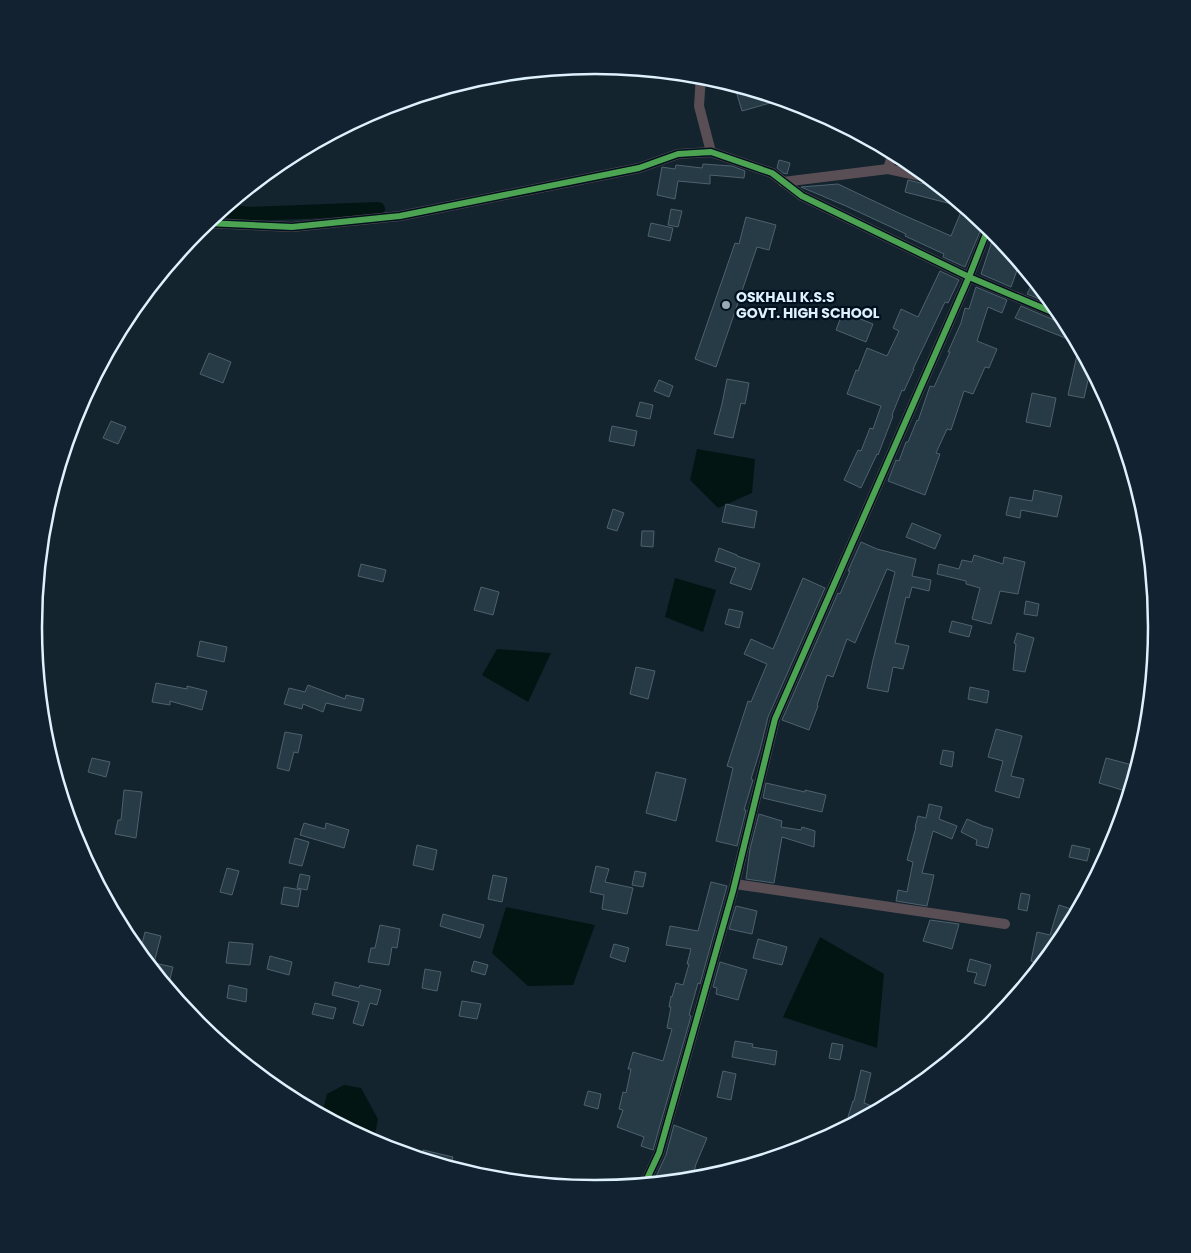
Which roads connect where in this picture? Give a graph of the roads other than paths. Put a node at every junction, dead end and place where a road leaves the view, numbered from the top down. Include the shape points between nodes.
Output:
1 (700, 84) edge
2 (711, 152) junction
3 (891, 160) edge
4 (888, 169) junction
5 (913, 174) edge
6 (784, 182) junction
7 (217, 224) edge
8 (986, 234) edge
9 (969, 277) junction
10 (1049, 311) edge
11 (735, 884) junction
12 (1005, 924) dead end
13 (648, 1177) edge

1 - 2 street via 699,106
2 - 6 street via 772,173
2 - 7 street via 678,154 639,168 400,216 292,227
3 - 4 street
4 - 5 street
4 - 6 street
6 - 9 street via 802,196
8 - 9 street
9 - 10 street
9 - 11 street via 775,719
11 - 12 street
11 - 13 street via 659,1153

